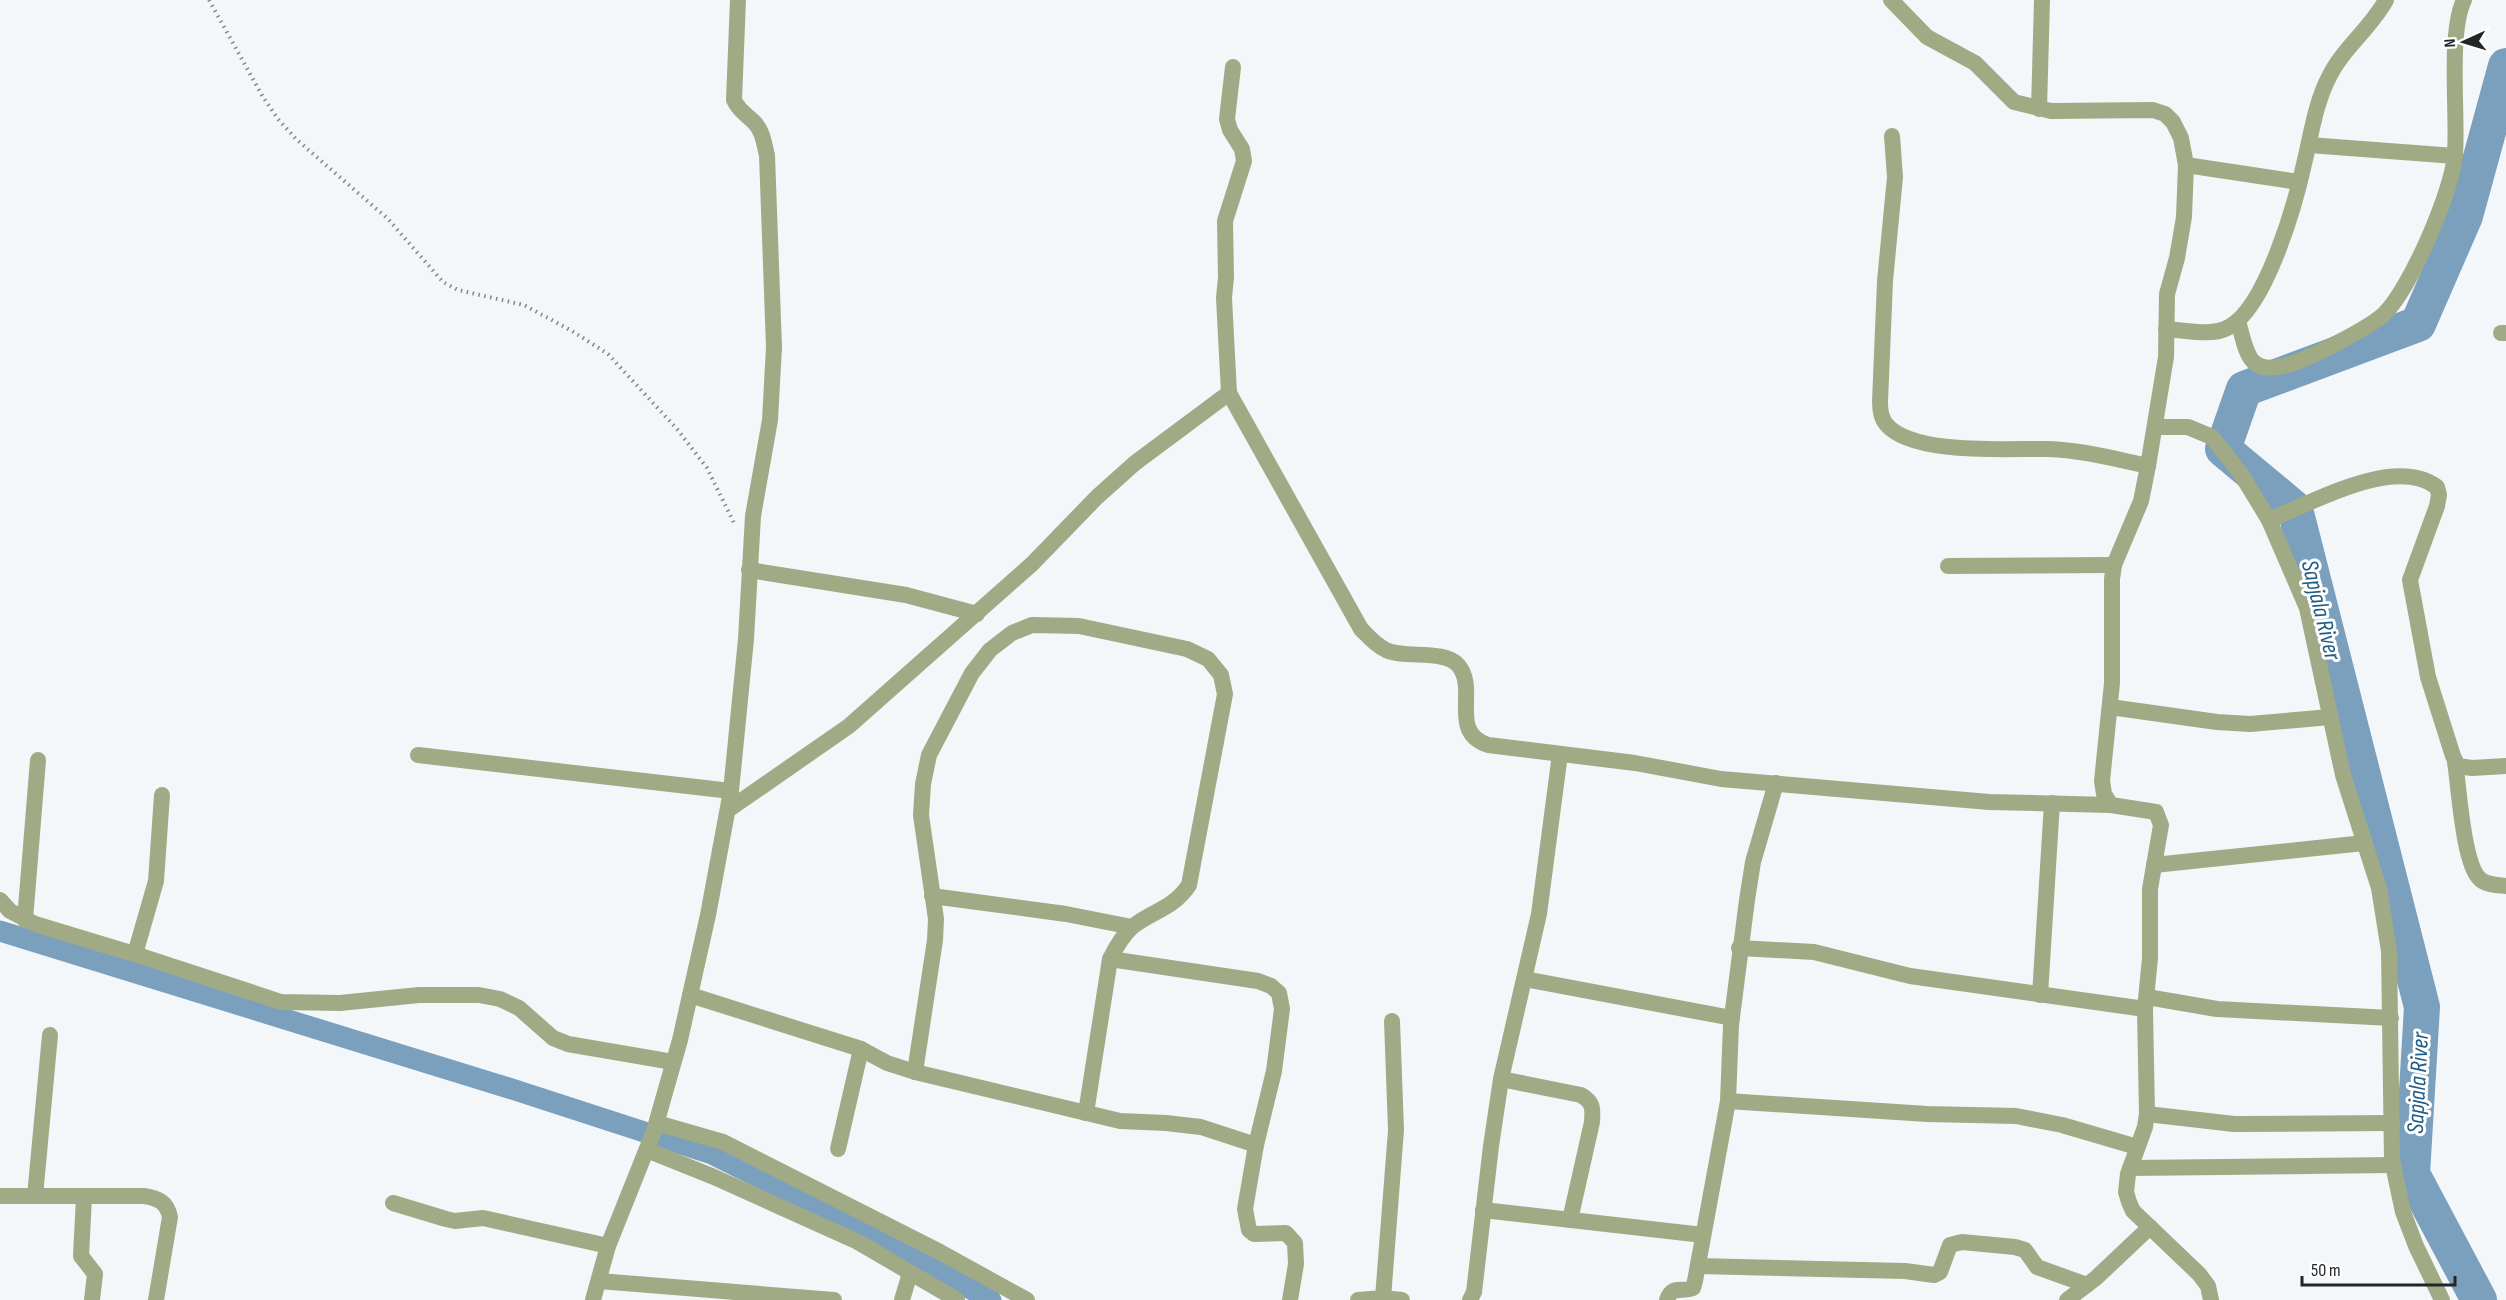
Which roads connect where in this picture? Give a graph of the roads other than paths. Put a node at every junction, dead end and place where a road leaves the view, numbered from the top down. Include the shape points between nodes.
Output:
1 (738, 0) edge
2 (1891, 0) edge
3 (2042, 0) edge
4 (2386, 0) edge
5 (2464, 0) edge
6 (1233, 67) dead end
7 (2039, 109) junction
8 (1892, 136) dead end
9 (2309, 145) junction
10 (2455, 156) junction
11 (2186, 165) junction
12 (2299, 182) junction
13 (2238, 321) junction
14 (2166, 329) junction
15 (1229, 393) junction
16 (2155, 427) junction
17 (2148, 466) junction
18 (2276, 517) junction
19 (749, 562) junction
20 (2114, 565) junction
21 (1948, 566) dead end
22 (977, 614) junction
23 (2110, 707) junction
24 (2330, 717) junction
25 (1560, 754) junction
26 (418, 755) dead end
27 (38, 760) dead end
28 (2455, 762) junction
29 (2506, 766) edge
30 (1776, 783) junction
31 (731, 791) junction
32 (162, 795) dead end
33 (2052, 804) junction
34 (2111, 805) junction
35 (728, 810) junction
36 (2364, 843) junction
37 (2154, 865) junction
38 (2506, 886) edge
39 (932, 896) junction
40 (0, 900) edge
41 (25, 920) junction
42 (1132, 927) junction
43 (1739, 948) junction
44 (135, 954) junction
45 (1110, 959) junction
46 (1525, 979) junction
47 (2040, 994) junction
48 (690, 995) junction
49 (2146, 1003) junction
50 (1732, 1018) junction
51 (2391, 1018) junction
52 (1392, 1021) dead end
53 (50, 1035) dead end
54 (861, 1049) junction
55 (673, 1062) junction
56 (915, 1072) junction
57 (1501, 1079) junction
58 (1728, 1101) junction
59 (1086, 1113) junction
60 (2147, 1114) junction
61 (2391, 1123) junction
62 (652, 1137) junction
63 (1256, 1145) junction
64 (2137, 1147) junction
65 (838, 1149) dead end
66 (2393, 1165) junction
67 (2130, 1168) junction
68 (0, 1196) edge
69 (34, 1196) junction
70 (84, 1197) junction
71 (393, 1203) dead end
72 (1483, 1210) junction
73 (1570, 1220) junction
74 (2150, 1227) junction
75 (1703, 1235) junction
76 (608, 1246) junction
77 (1698, 1266) junction
78 (910, 1273) junction
79 (598, 1281) junction
80 (2086, 1285) junction
81 (1383, 1298) junction
82 (92, 1300) edge
83 (156, 1300) edge
84 (593, 1300) edge
85 (834, 1300) edge
86 (902, 1300) edge
87 (957, 1300) edge
88 (1028, 1300) edge
89 (1290, 1300) edge
90 (1358, 1300) edge
91 (1402, 1300) edge
92 (1470, 1300) edge
93 (1667, 1300) edge
94 (2067, 1300) edge
95 (2211, 1300) edge
96 (2442, 1300) edge

1 - 19 street via 734,100 761,132 767,155 774,346 770,420
2 - 7 street via 1928,36 1981,68 2014,102
3 - 7 street
4 - 9 street via 2329,76
5 - 10 street via 2457,33
6 - 15 street via 1227,119 1242,148 1244,161 1225,221
7 - 11 street via 2153,110 2165,114 2181,138
8 - 17 street via 1895,177 1885,281 1880,402 1886,424 1917,441 1978,449 2086,453
9 - 10 street
9 - 12 street
10 - 13 street via 2430,235 2404,286 2383,315 2308,357 2269,369 2250,361
11 - 12 street
11 - 14 street via 2184,217 2167,294
12 - 13 street via 2275,259 2260,292
13 - 14 street via 2228,328 2208,332
14 - 16 street via 2164,380
15 - 22 street via 1135,463
15 - 25 street via 1361,629 1374,644 1399,654 1443,657 1455,662 1463,671 1466,720 1477,742
16 - 17 street
16 - 18 street via 2188,427 2212,436
17 - 20 street via 2135,519
18 - 24 street via 2307,608
18 - 28 street via 2364,482 2400,475 2438,487 2437,507 2410,580 2428,677
19 - 22 street
19 - 31 street via 746,639
20 - 21 street
20 - 23 street
22 - 35 street via 849,726
23 - 24 street via 2250,724
23 - 34 street via 2102,782
24 - 36 street
25 - 30 street via 1635,762 1721,779
25 - 46 street via 1539,914
26 - 31 street
27 - 41 street
28 - 29 street via 2463,768
28 - 38 street via 2473,870 2487,884
30 - 33 street
30 - 43 street via 1753,862
31 - 35 street
32 - 44 street via 156,881
33 - 34 street
33 - 47 street
34 - 37 street via 2150,809 2160,817
35 - 48 street
36 - 37 street
36 - 51 street via 2379,888 2389,951
37 - 49 street
39 - 42 street
39 - 42 street via 921,815 923,783 929,755 972,672 990,650 1012,633 1032,625 1079,626 1187,649 1208,659 1221,675 1225,694 1189,885 1181,897
39 - 56 street via 935,940
40 - 41 street
41 - 44 street
42 - 45 street
43 - 47 street via 1814,952 1910,976
43 - 50 street
44 - 55 street via 281,1002 340,1003 419,995 500,999 519,1008 553,1038 568,1044
45 - 59 street
45 - 63 street via 1258,981 1279,993 1282,1009 1274,1071
46 - 50 street
46 - 57 street
47 - 49 street
48 - 54 street
48 - 55 street
49 - 51 street
49 - 60 street
50 - 58 street
51 - 61 street
52 - 81 street via 1396,1130
53 - 69 street
54 - 56 street
54 - 65 street
55 - 62 street
56 - 59 street
57 - 72 street
57 - 73 street via 1590,1100 1592,1122
58 - 64 street via 2016,1116
58 - 75 street
59 - 63 street via 1120,1121 1192,1126
60 - 61 street via 2234,1124
60 - 64 street
61 - 66 street
62 - 76 street
62 - 78 street via 714,1177 858,1242
62 - 88 street via 723,1142
63 - 89 street via 1245,1220 1254,1234 1278,1232 1291,1236 1295,1242
64 - 67 street
66 - 67 street
66 - 96 street via 2403,1212
67 - 74 street via 2126,1192 2129,1202
68 - 69 street
69 - 70 street
70 - 82 street via 81,1256 95,1274
70 - 83 street via 154,1197 168,1208 169,1230
71 - 76 street via 455,1221 483,1218
72 - 73 street
72 - 92 street
73 - 75 street
74 - 80 street
74 - 95 street via 2199,1274 2208,1286
75 - 77 street
76 - 79 street
77 - 80 street via 1934,1275 1940,1272 1950,1245 1962,1242 2025,1250 2037,1267
77 - 93 street via 1693,1288 1676,1288
78 - 86 street
78 - 87 street
79 - 84 street
79 - 85 street
80 - 94 street
81 - 90 street
81 - 91 street

